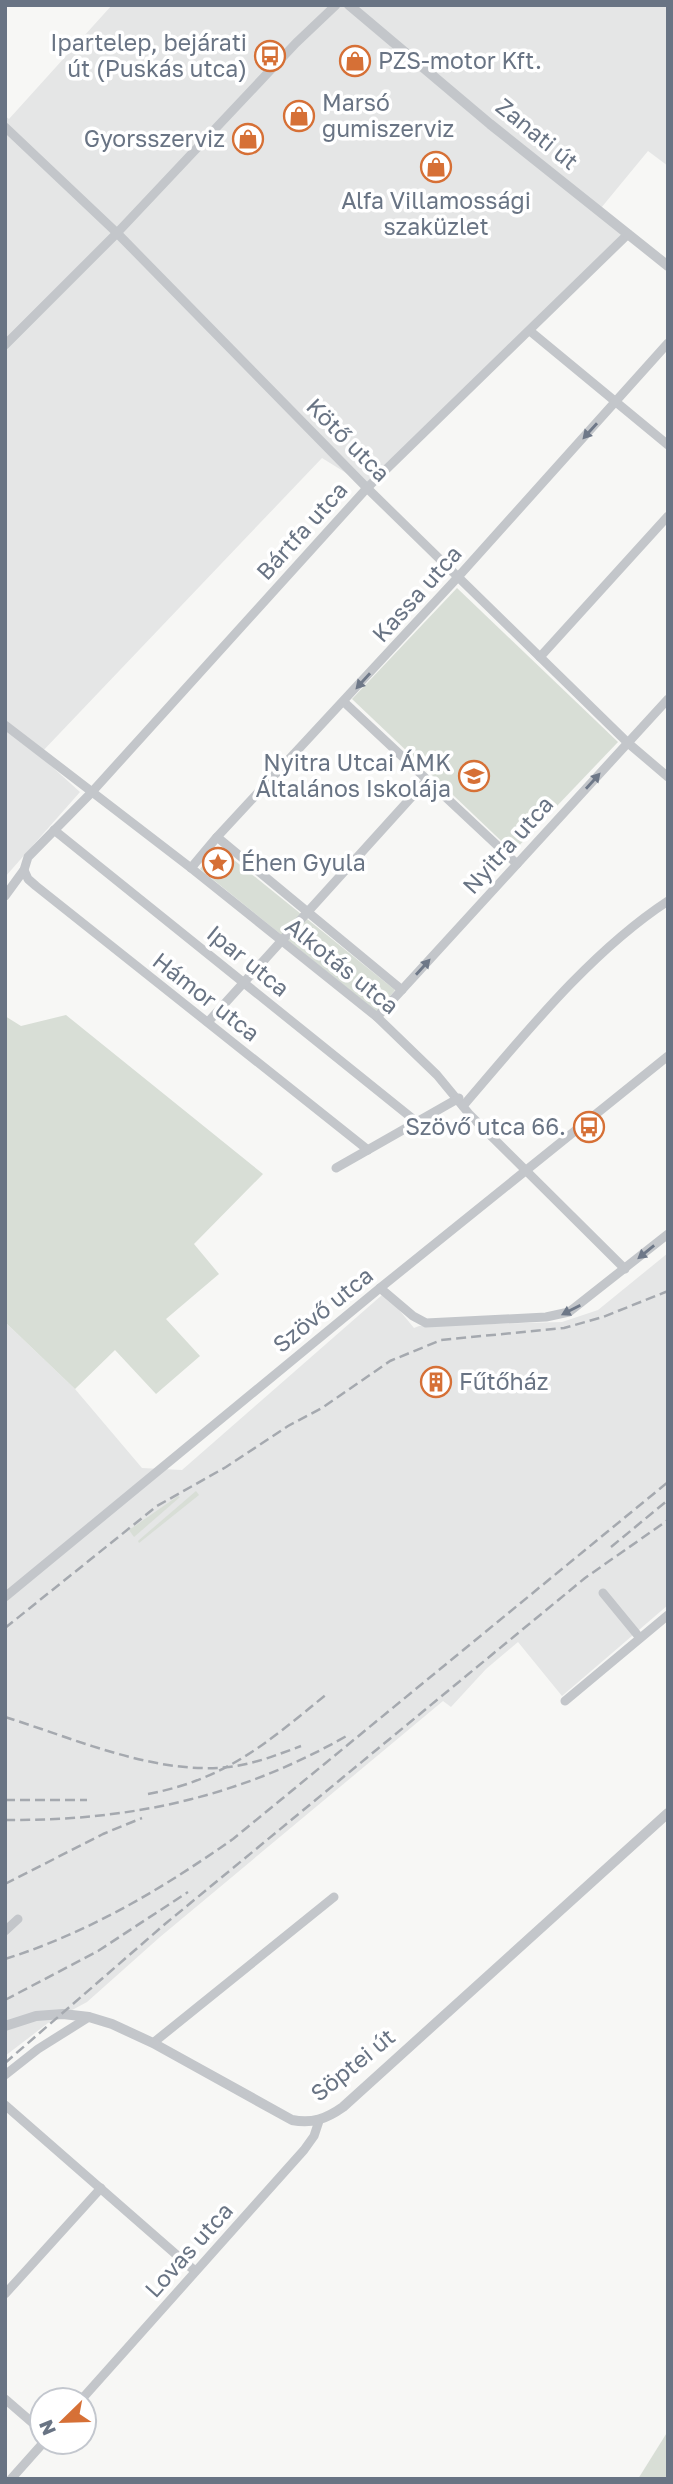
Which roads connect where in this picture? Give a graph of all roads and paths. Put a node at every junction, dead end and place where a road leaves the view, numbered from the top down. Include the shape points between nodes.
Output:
1 (336, 5) edge
2 (349, 5) edge
3 (5, 127) edge
4 (117, 233) junction
5 (628, 234) junction
6 (668, 266) edge
7 (530, 331) junction
8 (668, 343) edge
9 (5, 345) edge
10 (616, 403) junction
11 (668, 445) edge
12 (368, 488) junction
13 (668, 516) edge
14 (458, 577) junction
15 (540, 657) junction
16 (668, 699) edge
17 (344, 702) junction
18 (5, 725) edge
19 (628, 743) junction
20 (668, 777) edge
21 (428, 780) junction
22 (91, 793) junction
23 (54, 830) junction
24 (217, 836) junction
25 (517, 864) junction
26 (191, 867) junction
27 (24, 870) junction
28 (5, 896) edge
29 (668, 901) edge
30 (307, 913) junction
31 (281, 941) junction
32 (243, 983) junction
33 (402, 990) junction
34 (377, 1017) junction
35 (208, 1022) junction
36 (668, 1056) edge
37 (461, 1102) junction
38 (418, 1123) junction
39 (368, 1150) junction
40 (336, 1168) dead end
41 (526, 1171) junction
42 (668, 1234) edge
43 (625, 1269) junction
44 (380, 1288) junction
45 (603, 1593) dead end
46 (5, 1597) edge
47 (668, 1615) edge
48 (640, 1638) junction
49 (565, 1701) dead end
50 (668, 1813) edge
51 (334, 1897) dead end
52 (18, 1919) dead end
53 (5, 1931) edge
54 (89, 2017) junction
55 (5, 2026) edge
56 (153, 2043) junction
57 (5, 2076) edge
58 (5, 2105) edge
59 (319, 2121) junction
60 (101, 2188) junction
61 (195, 2272) junction
62 (5, 2294) edge
63 (93, 2386) edge
64 (5, 2399) edge
65 (28, 2419) edge
66 (32, 2456) edge
67 (11, 2479) edge

1 - 4 street
2 - 5 street, Zanati út
3 - 4 street, Kötő utca
4 - 9 street
4 - 12 street, Kötő utca
5 - 6 street, Zanati út
5 - 7 street, Bártfa utca
7 - 10 street
7 - 12 street, Bártfa utca
8 - 10 street, Kassa utca
10 - 11 street
10 -> 14 street, Kassa utca
12 - 14 street, Kötő utca
12 - 22 street, Bártfa utca
13 - 15 street
14 - 15 street, Kötő utca
14 -> 17 street, Kassa utca
15 - 19 street, Kötő utca
16 - 19 street, Nyitra utca
17 - 21 street
17 - 24 street, Kassa utca
18 - 22 street, Alkotás utca
19 - 20 street, Kötő utca
25 -> 19 street, Nyitra utca
21 - 25 street
21 - 30 street
22 - 23 street, Bártfa utca
22 - 26 street, Alkotás utca
23 - 27 street, Bártfa utca via 28,857
23 - 32 street, Ipar utca
24 - 26 street, Kassa utca
24 - 30 street, Alkotás utca
33 -> 25 street, Nyitra utca
26 - 31 street, Alkotás utca
27 - 28 street, Bártfa utca
27 - 35 street, Hámor utca via 36,886
29 - 37 street via 600,955
30 - 31 street
30 - 33 street, Alkotás utca
31 - 32 street
31 - 34 street, Alkotás utca
32 - 35 street
32 - 38 street, Ipar utca
33 - 34 street, Nyitra utca
34 - 37 street, Alkotás utca
35 - 39 street, Hámor utca
36 - 41 street, Szövő utca
37 - 38 street
37 - 41 street, Alkotás utca
38 - 39 street
39 - 40 street
41 - 43 street, Alkotás utca
41 - 44 street, Szövő utca
42 -> 43 street
43 -> 44 street via 579,1307 546,1317 426,1323
44 - 46 street, Szövő utca
45 - 48 street
47 - 48 street
48 - 49 street
50 - 59 street, Söptei út via 343,2107
51 - 56 street
52 - 53 street
54 - 55 street, Söptei út via 36,2016
54 - 56 street, Söptei út
54 - 57 street
56 - 59 street, Söptei út via 271,2110 304,2123
58 - 60 street
59 - 61 street, Lovas utca via 304,2150
60 - 61 street
60 - 62 street
61 - 63 street, Lovas utca
64 - 65 street
66 - 67 street

